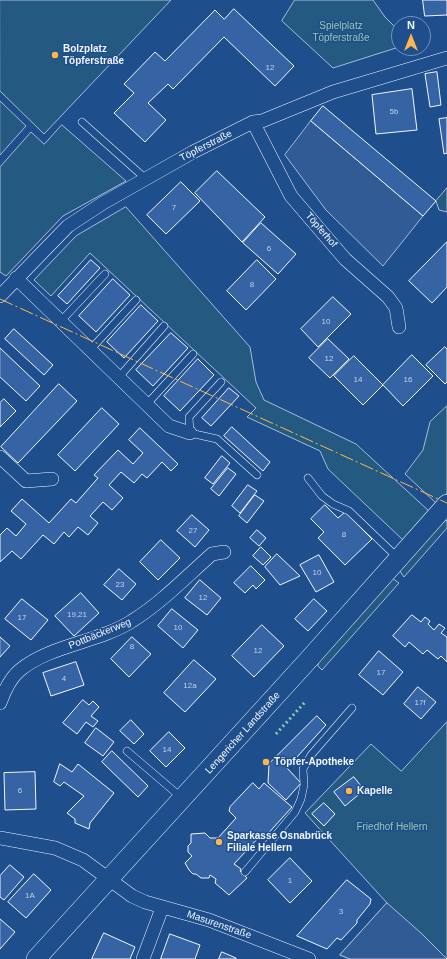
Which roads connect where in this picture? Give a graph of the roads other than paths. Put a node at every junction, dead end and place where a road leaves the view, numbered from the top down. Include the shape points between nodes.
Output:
1 (447, 58) edge
2 (82, 122) dead end
3 (253, 122) junction
4 (146, 179) junction
5 (105, 274) dead end
6 (16, 278) junction
7 (0, 296) edge
8 (136, 300) dead end
9 (60, 322) junction
10 (164, 326) dead end
11 (399, 327) dead end
12 (90, 350) junction
13 (193, 354) dead end
14 (119, 377) junction
15 (222, 382) dead end
16 (147, 404) junction
17 (190, 433) junction
18 (0, 457) edge
19 (257, 475) dead end
20 (308, 478) dead end
21 (52, 479) dead end
22 (446, 507) edge
23 (224, 552) dead end
24 (399, 559) junction
25 (0, 703) edge
26 (352, 708) dead end
27 (127, 751) dead end
28 (182, 798) junction
29 (0, 838) edge
30 (245, 872) dead end
31 (109, 879) junction
32 (162, 908) junction
33 (36, 959) edge
34 (143, 959) edge
35 (309, 959) edge

1 - 3 street, Töpferstraße via 333,92 262,121
2 - 4 lane
3 - 4 street, Töpferstraße
3 - 11 street, Töpferhof via 291,196 346,259 388,297 396,308
4 - 6 street, Töpferstraße via 68,226
5 - 9 lane
6 - 7 street, Töpferstraße
6 - 9 street
8 - 12 lane
9 - 12 street
10 - 14 lane
12 - 14 street
13 - 16 lane
14 - 16 street
15 - 17 lane via 189,417
16 - 17 street via 169,426
17 - 19 lane via 217,439
18 - 21 street via 26,481
20 - 24 lane via 322,496 350,511
22 - 24 main road, Lengericher Landstraße
23 - 25 street, Pottbäckerweg via 212,554 146,612 130,622 38,658 19,670 5,689
24 - 28 main road, Lengericher Landstraße
26 - 30 lane via 311,755 303,769 304,785 295,812
27 - 28 lane
28 - 31 main road, Lengericher Landstraße
29 - 31 street, Masurenstraße via 55,848 83,860
31 - 32 street, Masurenstraße via 132,896
31 - 33 main road, Lengericher Landstraße
32 - 34 street
32 - 35 street, Masurenstraße via 209,920

